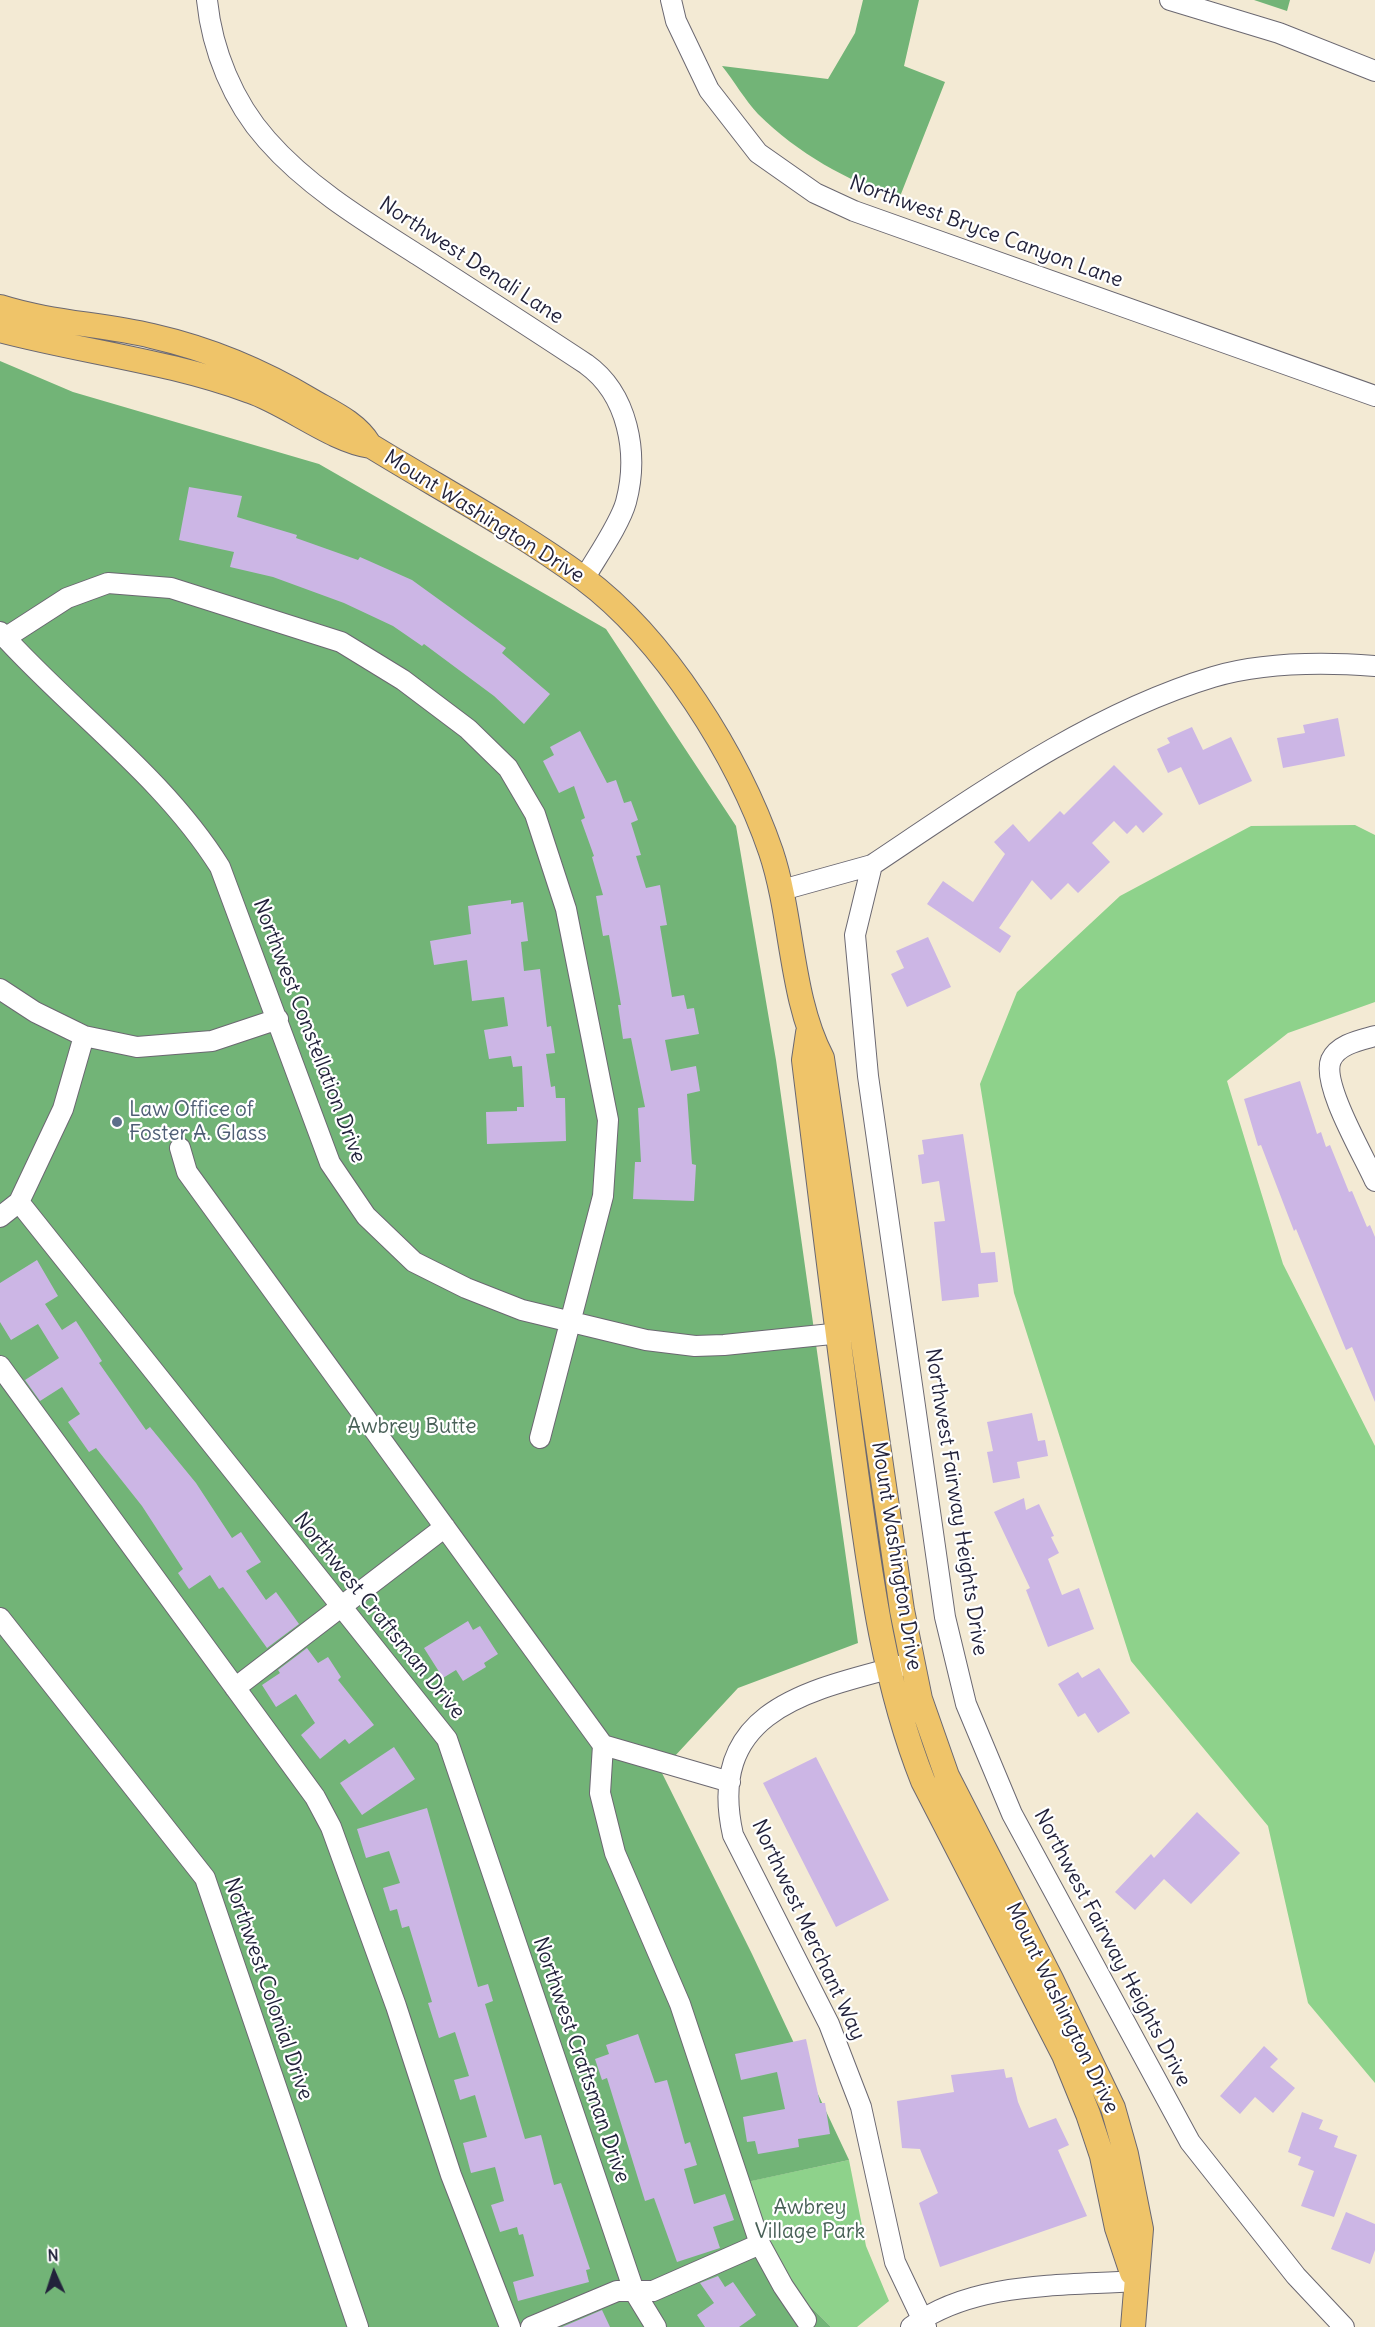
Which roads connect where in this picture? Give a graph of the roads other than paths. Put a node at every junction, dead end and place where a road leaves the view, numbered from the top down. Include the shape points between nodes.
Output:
1 (207, 0) edge
2 (671, 0) edge
3 (1170, 0) edge
4 (1375, 71) edge
5 (0, 307) edge
6 (0, 330) edge
7 (1375, 396) edge
8 (370, 446) junction
9 (584, 579) junction
10 (3, 635) edge
11 (1375, 666) edge
12 (872, 865) junction
13 (782, 890) junction
14 (0, 989) edge
15 (278, 1018) junction
16 (808, 1033) junction
17 (1375, 1035) edge
18 (84, 1036) junction
19 (180, 1148) dead end
20 (1375, 1181) edge
21 (19, 1202) junction
22 (0, 1217) edge
23 (570, 1321) junction
24 (862, 1330) junction
25 (838, 1333) junction
26 (0, 1366) edge
27 (540, 1438) dead end
28 (445, 1527) junction
29 (341, 1606) junction
30 (0, 1618) edge
31 (900, 1666) junction
32 (235, 1688) junction
33 (603, 1744) junction
34 (730, 1782) junction
35 (760, 2244) junction
36 (1135, 2281) junction
37 (633, 2291) junction
38 (806, 2320) dead end
39 (920, 2324) edge
40 (358, 2327) edge
41 (510, 2327) edge
42 (531, 2327) edge
43 (656, 2327) edge
44 (1133, 2327) edge
45 (1344, 2327) edge

1 - 9 street, Northwest Denali Lane via 215,45 227,77 265,138 286,161 367,222 586,364 617,401 630,435 626,504
2 - 7 street, Northwest Bryce Canyon Lane via 676,21 709,90 758,153 815,193 865,215
3 - 4 street via 1279,33
5 - 8 main road, Mount Washington Drive via 39,318 152,336 250,368 346,420 362,432
6 - 8 main road, Mount Washington Drive via 190,372 252,391 346,440
8 - 9 main road, Mount Washington Drive
9 - 13 main road, Mount Washington Drive via 637,628 691,694 751,799
10 - 15 street, Northwest Constellation Drive via 198,833 220,867
10 - 23 street via 67,598 108,583 171,588 341,642 403,680 468,729 508,768 535,814 566,909 608,1120 603,1196
11 - 12 street via 1343,663 1251,669 1213,677 1157,698 1076,737 1003,779
12 - 13 street
12 - 45 street, Northwest Fairway Heights Drive via 855,935 868,1076 945,1617 966,1704 1012,1814 1190,2142 1296,2276
13 - 16 main road, Mount Washington Drive
14 - 18 street
15 - 18 street via 212,1041 137,1047
15 - 23 street, Northwest Constellation Drive via 330,1163 366,1216 414,1262 522,1310
16 - 24 main road, Mount Washington Drive via 822,1058
16 - 25 main road, Mount Washington Drive via 804,1060
17 - 20 street via 1343,1047 1331,1059 1330,1078
18 - 21 street via 63,1109
19 - 28 street via 187,1172
21 - 22 street
21 - 29 street, Northwest Craftsman Drive
23 - 25 street, Northwest Constellation Drive via 646,1340 694,1346
23 - 27 street
24 - 25 street, Northwest Constellation Drive
24 - 31 main road, Mount Washington Drive
25 - 31 main road, Mount Washington Drive via 865,1535
26 - 32 street
28 - 29 street
28 - 33 street
29 - 32 street
29 - 37 street, Northwest Craftsman Drive via 447,1738
30 - 40 street, Northwest Colonial Drive via 205,1878
31 - 34 street, Northwest Merchant Way via 811,1691 779,1706 743,1742
31 - 36 main road, Mount Washington Drive via 947,1776 1113,2108 1141,2229
32 - 41 street via 315,1797 331,1827 396,2006 451,2175
33 - 34 street
33 - 35 street via 600,1793 615,1853 680,2004
34 - 39 street, Northwest Merchant Way via 728,1813 733,1835 829,2024 861,2107 895,2262
35 - 37 street via 653,2291
35 - 38 street
36 - 39 street via 995,2293
36 - 44 main road, Mount Washington Drive
37 - 42 street via 617,2291
37 - 43 street, Northwest Craftsman Drive

